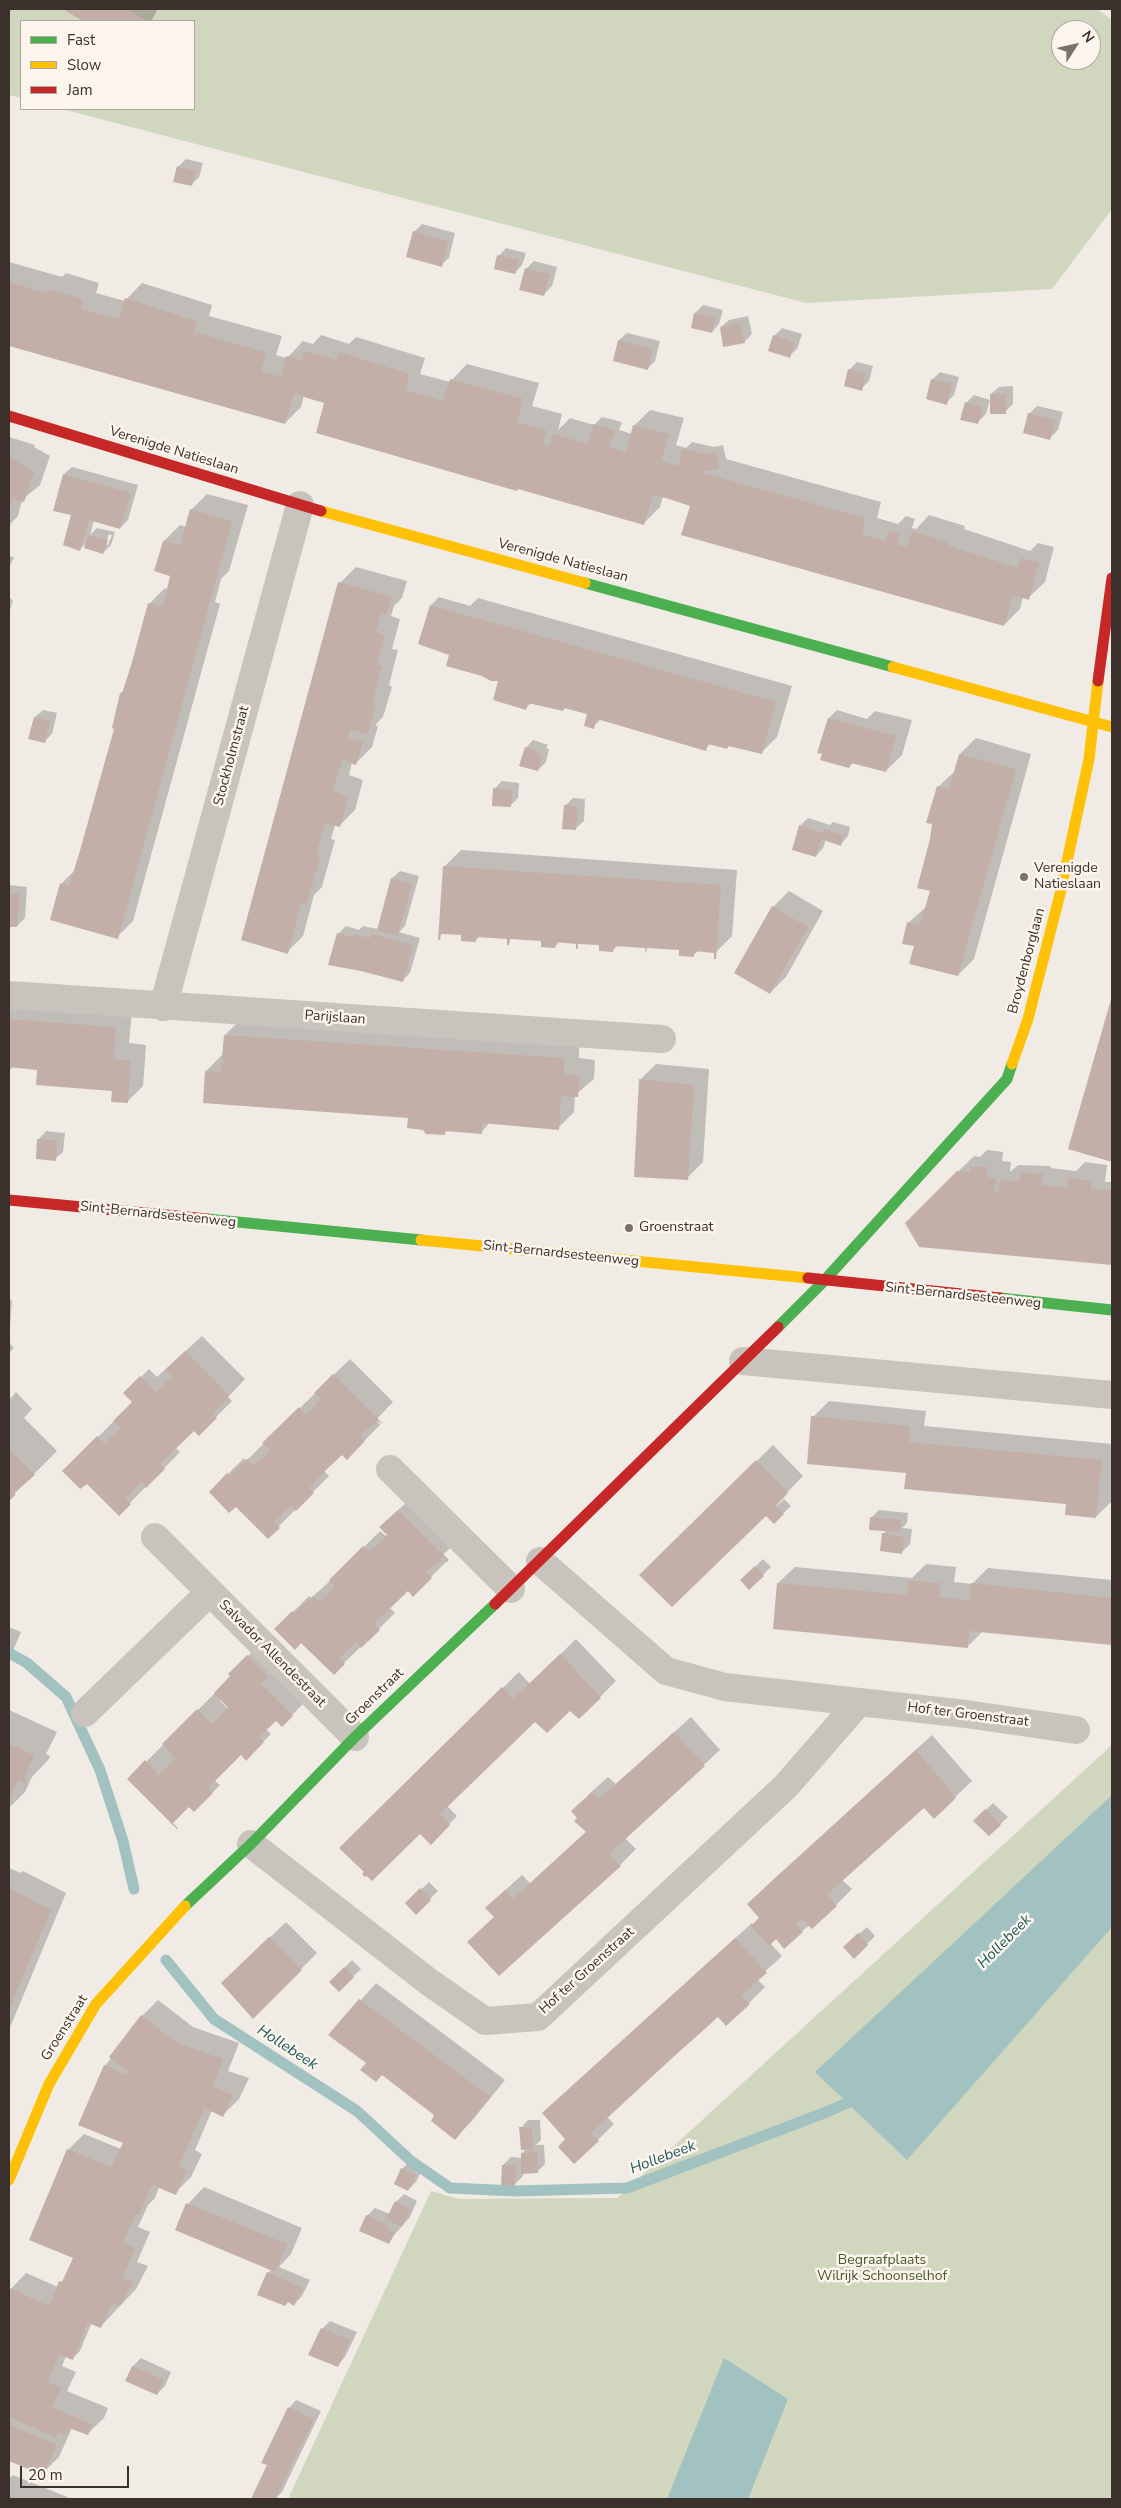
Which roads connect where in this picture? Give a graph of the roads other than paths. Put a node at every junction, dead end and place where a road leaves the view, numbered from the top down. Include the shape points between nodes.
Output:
1 (9, 416) edge
2 (300, 505) junction
3 (1112, 578) edge
4 (1095, 723) junction
5 (1112, 727) edge
6 (9, 995) edge
7 (163, 1006) junction
8 (662, 1039) dead end
9 (9, 1200) edge
10 (823, 1282) junction
11 (1112, 1310) edge
12 (743, 1361) junction
13 (1112, 1394) edge
14 (390, 1469) dead end
15 (155, 1536) dead end
16 (540, 1561) junction
17 (511, 1589) junction
18 (210, 1592) junction
19 (859, 1702) junction
20 (85, 1713) dead end
21 (1076, 1730) dead end
22 (355, 1737) junction
23 (251, 1844) junction
24 (9, 2180) edge

1 - 2 street, Verenigde Natieslaan
2 - 4 street, Verenigde Natieslaan
2 - 7 street, Stockholmstraat
3 - 4 street, Broydenborglaan
4 - 5 street, Verenigde Natieslaan
4 - 10 street, Broydenborglaan via 1060,894 1028,1019 1007,1078
6 - 7 street, Parijslaan
7 - 8 street, Parijslaan
9 - 10 street, Sint-Bernardsesteenweg
10 - 11 street, Sint-Bernardsesteenweg
10 - 12 street, Groenstraat
12 - 13 street
12 - 16 street, Groenstraat
14 - 17 street
15 - 18 street, Salvador Allendestraat
16 - 17 street, Groenstraat
16 - 19 street, Hof ter Groenstraat via 666,1671 725,1687
17 - 22 street, Groenstraat
18 - 20 street, Salvador Allendestraat
18 - 22 street, Salvador Allendestraat
19 - 21 street, Hof ter Groenstraat
19 - 23 street, Hof ter Groenstraat via 786,1786 538,2017 484,2021
22 - 23 street, Groenstraat
23 - 24 street, Groenstraat via 170,1920 96,2004 49,2084

